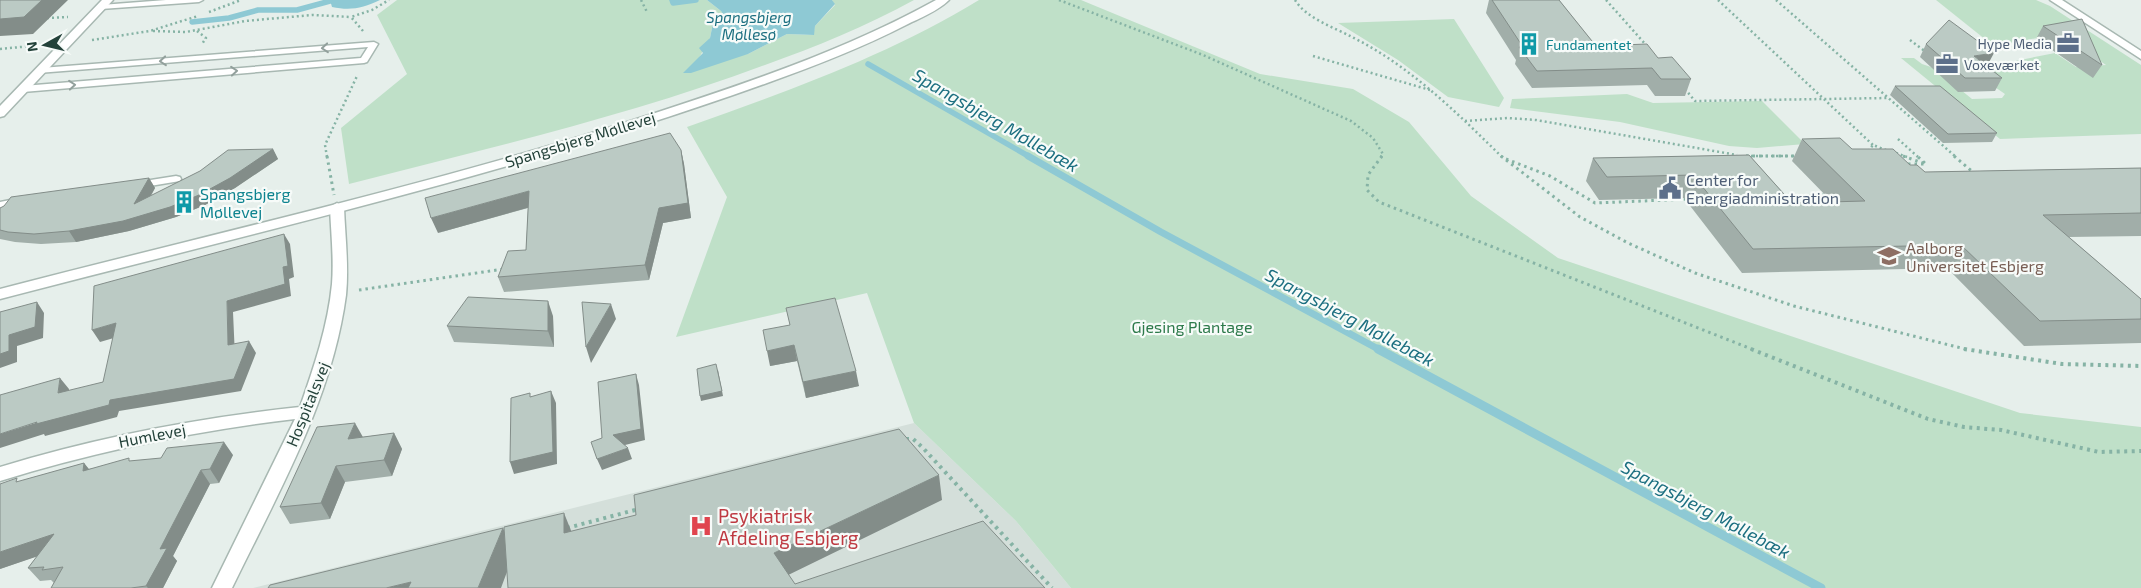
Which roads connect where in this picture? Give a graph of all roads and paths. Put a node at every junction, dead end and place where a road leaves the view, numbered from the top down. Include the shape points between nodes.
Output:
1 (199, 0) edge
2 (241, 0) edge
3 (389, 0) edge
4 (641, 0) edge
5 (944, 0) edge
6 (1059, 0) edge
7 (1295, 0) edge
8 (1606, 0) edge
9 (1718, 0) edge
10 (1776, 0) edge
11 (2055, 0) edge
12 (104, 4) edge
13 (648, 12) dead end
14 (350, 17) junction
15 (150, 31) junction
16 (1910, 40) dead end
17 (68, 42) junction
18 (374, 44) junction
19 (0, 49) edge
20 (1652, 51) edge
21 (1928, 54) edge
22 (1313, 56) dead end
23 (2141, 56) edge
24 (364, 60) junction
25 (40, 71) junction
26 (1683, 86) edge
27 (23, 89) junction
28 (1434, 91) junction
29 (1888, 98) junction
30 (1824, 99) junction
31 (0, 113) edge
32 (1464, 121) junction
33 (1898, 139) dead end
34 (1873, 145) junction
35 (1867, 152) edge
36 (1798, 156) dead end
37 (1503, 158) junction
38 (1901, 164) edge
39 (1926, 164) junction
40 (1974, 173) junction
41 (1983, 173) edge
42 (1964, 174) edge
43 (176, 179) dead end
44 (128, 186) edge
45 (1838, 194) edge
46 (1779, 196) edge
47 (1691, 199) edge
48 (32, 200) edge
49 (0, 205) edge
50 (337, 207) junction
51 (507, 268) edge
52 (338, 293) junction
53 (0, 294) edge
54 (2141, 366) edge
55 (307, 412) junction
56 (896, 439) edge
57 (2141, 451) edge
58 (0, 474) edge
59 (649, 506) edge
60 (563, 529) edge
61 (222, 588) edge
62 (1052, 588) edge

1 - 12 lane
2 - 15 path
3 - 14 path
4 - 13 path
5 - 50 street, Spangsbjerg Møllevej via 838,52 616,131
6 - 57 path via 1203,55 1351,121 1373,138 1384,154 1368,175 1366,190 1379,202 1928,419 1964,427 2001,430 2099,452
7 - 28 path via 1301,10 1363,42
8 - 20 path
9 - 30 path
10 - 29 path
11 - 23 street
12 - 17 street
14 - 15 path via 312,15 246,20 186,32
14 - 18 path
15 - 17 path
16 - 21 path
17 - 19 path
17 - 25 street
18 - 24 lane
18 -> 25 lane
22 - 28 path
27 -> 24 lane
24 - 50 path via 325,146
25 - 27 street
26 - 30 path via 1695,101
27 - 31 street
28 - 32 path
29 - 30 path
29 - 40 path
30 - 34 path
32 - 36 path via 1499,118 1536,120 1742,156
32 - 37 path
33 - 39 path
34 - 35 path
34 - 39 path
37 - 47 path via 1550,176 1595,203
37 - 54 path via 1580,217 1628,244 1696,273 1794,306 1972,351 2062,364
38 - 39 path
40 - 41 path
40 - 42 path
43 - 44 lane
45 - 46 path
48 - 49 lane
50 - 52 street, Hospitalsvej
50 - 53 street, Spangsbjerg Møllevej via 152,252
51 - 52 path
52 - 55 street, Hospitalsvej via 330,346
55 - 58 street, Humlevej via 222,421 131,438
55 - 61 street, Hospitalsvej
56 - 62 path via 912,439 923,448
59 - 60 path

